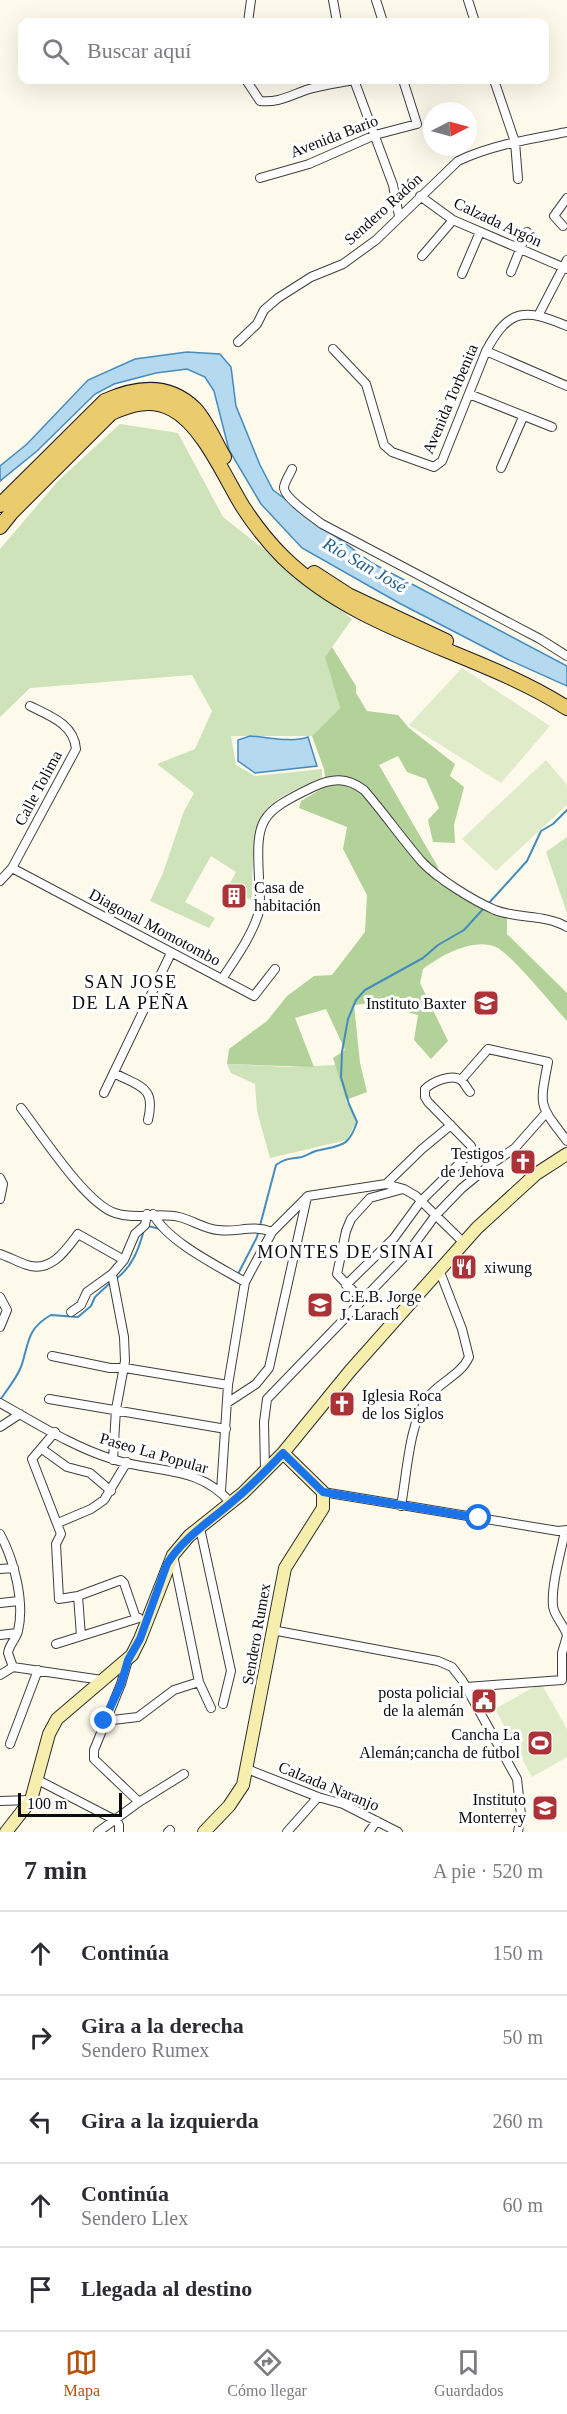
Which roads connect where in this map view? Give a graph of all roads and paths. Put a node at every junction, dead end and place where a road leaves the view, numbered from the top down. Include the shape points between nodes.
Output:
1 (250, 0) edge
2 (333, 0) edge
3 (376, 0) edge
4 (468, 0) edge
5 (248, 18) edge
6 (336, 18) edge
7 (382, 18) edge
8 (474, 18) edge
9 (249, 84) edge
10 (336, 84) edge
11 (356, 84) edge
12 (404, 84) edge
13 (495, 84) edge
14 (567, 132) edge
15 (375, 135) junction
16 (515, 142) junction
17 (260, 178) dead end
18 (518, 179) dead end
19 (420, 196) junction
20 (567, 198) edge
21 (399, 216) junction
22 (453, 220) junction
23 (563, 226) dead end
24 (480, 232) junction
25 (527, 232) dead end
26 (520, 249) junction
27 (422, 256) dead end
28 (566, 265) edge
29 (511, 272) dead end
30 (462, 274) dead end
31 (539, 314) junction
32 (567, 326) edge
33 (238, 342) dead end
34 (333, 349) dead end
35 (486, 351) junction
36 (567, 386) edge
37 (469, 394) junction
38 (523, 417) junction
39 (552, 427) dead end
40 (501, 468) dead end
41 (292, 469) dead end
42 (0, 505) edge
43 (0, 527) edge
44 (567, 656) edge
45 (567, 698) edge
46 (30, 706) dead end
47 (567, 708) edge
48 (12, 868) junction
49 (0, 881) edge
50 (567, 927) edge
51 (171, 953) junction
52 (275, 969) dead end
53 (222, 979) junction
54 (114, 1073) junction
55 (461, 1080) junction
56 (470, 1092) dead end
57 (104, 1093) dead end
58 (21, 1108) dead end
59 (546, 1113) junction
60 (148, 1120) dead end
61 (451, 1125) junction
62 (567, 1141) edge
63 (567, 1154) edge
64 (0, 1178) edge
65 (386, 1184) junction
66 (404, 1189) junction
67 (308, 1196) junction
68 (0, 1199) edge
69 (421, 1201) junction
70 (150, 1214) junction
71 (435, 1216) junction
72 (271, 1232) junction
73 (464, 1243) junction
74 (0, 1254) edge
75 (124, 1260) junction
76 (440, 1272) junction
77 (112, 1274) junction
78 (245, 1282) junction
79 (345, 1285) junction
80 (0, 1297) edge
81 (361, 1299) junction
82 (71, 1312) dead end
83 (0, 1327) edge
84 (51, 1356) dead end
85 (125, 1368) junction
86 (228, 1385) junction
87 (49, 1399) dead end
88 (0, 1403) edge
89 (227, 1403) junction
90 (116, 1409) junction
91 (20, 1414) junction
92 (0, 1427) edge
93 (226, 1430) junction
94 (55, 1432) junction
95 (42, 1449) junction
96 (283, 1453) junction
97 (113, 1460) junction
98 (127, 1462) junction
99 (265, 1471) junction
100 (111, 1491) junction
101 (221, 1491) junction
102 (323, 1492) junction
103 (231, 1503) junction
104 (401, 1506) junction
105 (58, 1523) junction
106 (200, 1528) junction
107 (566, 1531) edge
108 (0, 1534) edge
109 (173, 1555) junction
110 (14, 1568) junction
111 (0, 1569) edge
112 (78, 1596) junction
113 (19, 1601) junction
114 (0, 1603) edge
115 (142, 1617) junction
116 (272, 1630) junction
117 (17, 1633) junction
118 (0, 1635) edge
119 (81, 1636) junction
120 (567, 1636) edge
121 (56, 1644) dead end
122 (128, 1660) junction
123 (13, 1667) junction
124 (38, 1670) junction
125 (0, 1675) edge
126 (102, 1680) junction
127 (199, 1682) junction
128 (466, 1687) junction
129 (223, 1704) dead end
130 (211, 1708) dead end
131 (104, 1721) junction
132 (10, 1743) dead end
133 (247, 1769) junction
134 (184, 1774) dead end
135 (36, 1779) junction
136 (318, 1797) junction
137 (31, 1800) junction
138 (0, 1801) edge
139 (139, 1802) junction
140 (114, 1821) junction
141 (377, 1821) junction
142 (6, 1832) edge
143 (98, 1832) edge
144 (119, 1832) edge
145 (204, 1832) edge
146 (287, 1832) edge
147 (369, 1832) edge
148 (398, 1832) edge
149 (518, 1832) edge

1 - 5 street
2 - 6 street
3 - 7 street
4 - 8 street
9 - 10 street via 260,101 281,101
11 - 15 street
12 - 15 street, Avenida Bario via 417,124
13 - 16 street
14 - 16 street, Sendero Radón
15 - 17 street, Avenida Bario via 309,164
15 - 21 street via 393,185
16 - 18 street
16 - 19 street, Sendero Radón via 458,161
19 - 21 street, Sendero Radón
19 - 22 street, Calzada Argón
20 - 23 street via 554,216
21 - 33 street, Sendero Radón via 376,240 343,264 311,277 278,298
22 - 24 street, Calzada Argón
22 - 27 street
24 - 26 street, Calzada Argón
24 - 30 street
25 - 26 street
26 - 28 street, Calzada Argón
26 - 29 street
28 - 31 street
31 - 32 street
31 - 35 street, Avenida Torbenita via 507,321
34 - 37 street, Avenida Torbenita via 366,384 384,445 392,452 434,467 442,461
35 - 36 street
35 - 37 street, Avenida Torbenita
37 - 38 street
38 - 39 street
38 - 40 street
41 - 44 street via 285,492 322,524
42 - 45 main road via 105,401 135,390 152,389 175,396 195,410 251,506 286,550 312,571 348,596
43 - 47 main road via 111,413 130,404 150,402 170,408 186,418 202,438 245,510 306,579 352,609 483,666
46 - 48 street, Calle Tolima via 71,731 76,749
48 - 49 street, Calle Tolima
48 - 51 street, Diagonal Momotombo
50 - 53 street via 540,918 507,914 445,880 424,863 355,783 343,779 322,783 278,805 261,824 257,840 259,912
51 - 53 street, Diagonal Momotombo
51 - 54 street
52 - 53 street, Diagonal Momotombo via 255,996
54 - 57 street
54 - 60 street via 147,1091
55 - 56 street
55 - 59 street via 488,1049 548,1062 541,1097
55 - 61 street via 436,1081 425,1089 428,1102
58 - 70 street via 104,1208 122,1215
59 - 62 street
59 - 71 street via 527,1137 462,1188
61 - 65 street
61 - 69 street via 472,1151
63 - 73 main road via 536,1174
64 - 68 street
65 - 66 street
65 - 67 street
66 - 69 street
66 - 79 street via 370,1198 351,1219 336,1269
67 - 72 street
67 - 89 street via 268,1368 256,1384
69 - 71 street
69 - 79 street via 378,1255
70 - 72 street via 179,1217 218,1231 258,1227
70 - 75 street via 135,1234
70 - 78 street via 174,1237
71 - 73 street
71 - 81 street via 407,1254
72 - 78 street
73 - 76 main road
74 - 75 street via 27,1265 47,1264 62,1256 78,1234
75 - 77 street
76 - 96 main road via 350,1371
76 - 104 street via 469,1357 425,1402 416,1424
77 - 82 street via 87,1292 81,1305
77 - 85 street via 124,1337
78 - 86 street
79 - 81 street
80 - 83 street via 7,1310
81 - 99 street via 267,1399
84 - 85 street
85 - 86 street
85 - 90 street
86 - 89 street
87 - 90 street
88 - 91 street, Paseo La Popular
89 - 93 street
90 - 93 street
90 - 97 street
91 - 92 street
91 - 94 street, Paseo La Popular
93 - 101 street
94 - 95 street
94 - 97 street, Paseo La Popular
95 - 100 street via 68,1467 90,1473
95 - 105 street via 32,1459 33,1466
96 - 99 main road
96 - 102 main road
97 - 98 street, Paseo La Popular
98 - 100 street
98 - 101 street, Paseo La Popular via 197,1477
99 - 103 main road
100 - 105 street via 91,1509
101 - 103 street, Paseo La Popular
102 - 104 street
102 - 116 main road, Sendero Rumex via 323,1508 285,1568
103 - 106 main road
104 - 107 street
105 - 112 street via 58,1599
106 - 109 main road
106 - 129 street via 231,1671
107 - 120 street via 553,1608
108 - 110 street
109 - 115 main road
109 - 127 street
110 - 111 street
110 - 113 street
112 - 115 street via 121,1580
112 - 119 street
113 - 114 street
113 - 117 street
115 - 119 street
115 - 122 main road via 140,1639
116 - 128 street via 438,1661 452,1667
116 - 133 main road, Sendero Rumex
117 - 118 street
117 - 123 street via 8,1653
119 - 121 street
120 - 128 street via 562,1653 562,1680
122 - 126 main road
122 - 131 street
123 - 124 street
123 - 125 street
124 - 126 street
124 - 132 street
126 - 135 main road via 57,1719
127 - 130 street
127 - 131 street via 167,1694 138,1717
128 - 149 street via 517,1779 521,1815
131 - 139 street via 94,1759
133 - 136 street, Calzada Naranjo
133 - 145 main road, Sendero Rumex via 236,1798
134 - 139 street
135 - 137 main road
135 - 140 street
136 - 141 street, Calzada Naranjo via 344,1804
136 - 146 street
137 - 138 street
137 - 142 main road
139 - 140 street
140 - 143 street
140 - 144 street via 119,1822
141 - 147 street
141 - 148 street, Calzada Naranjo

